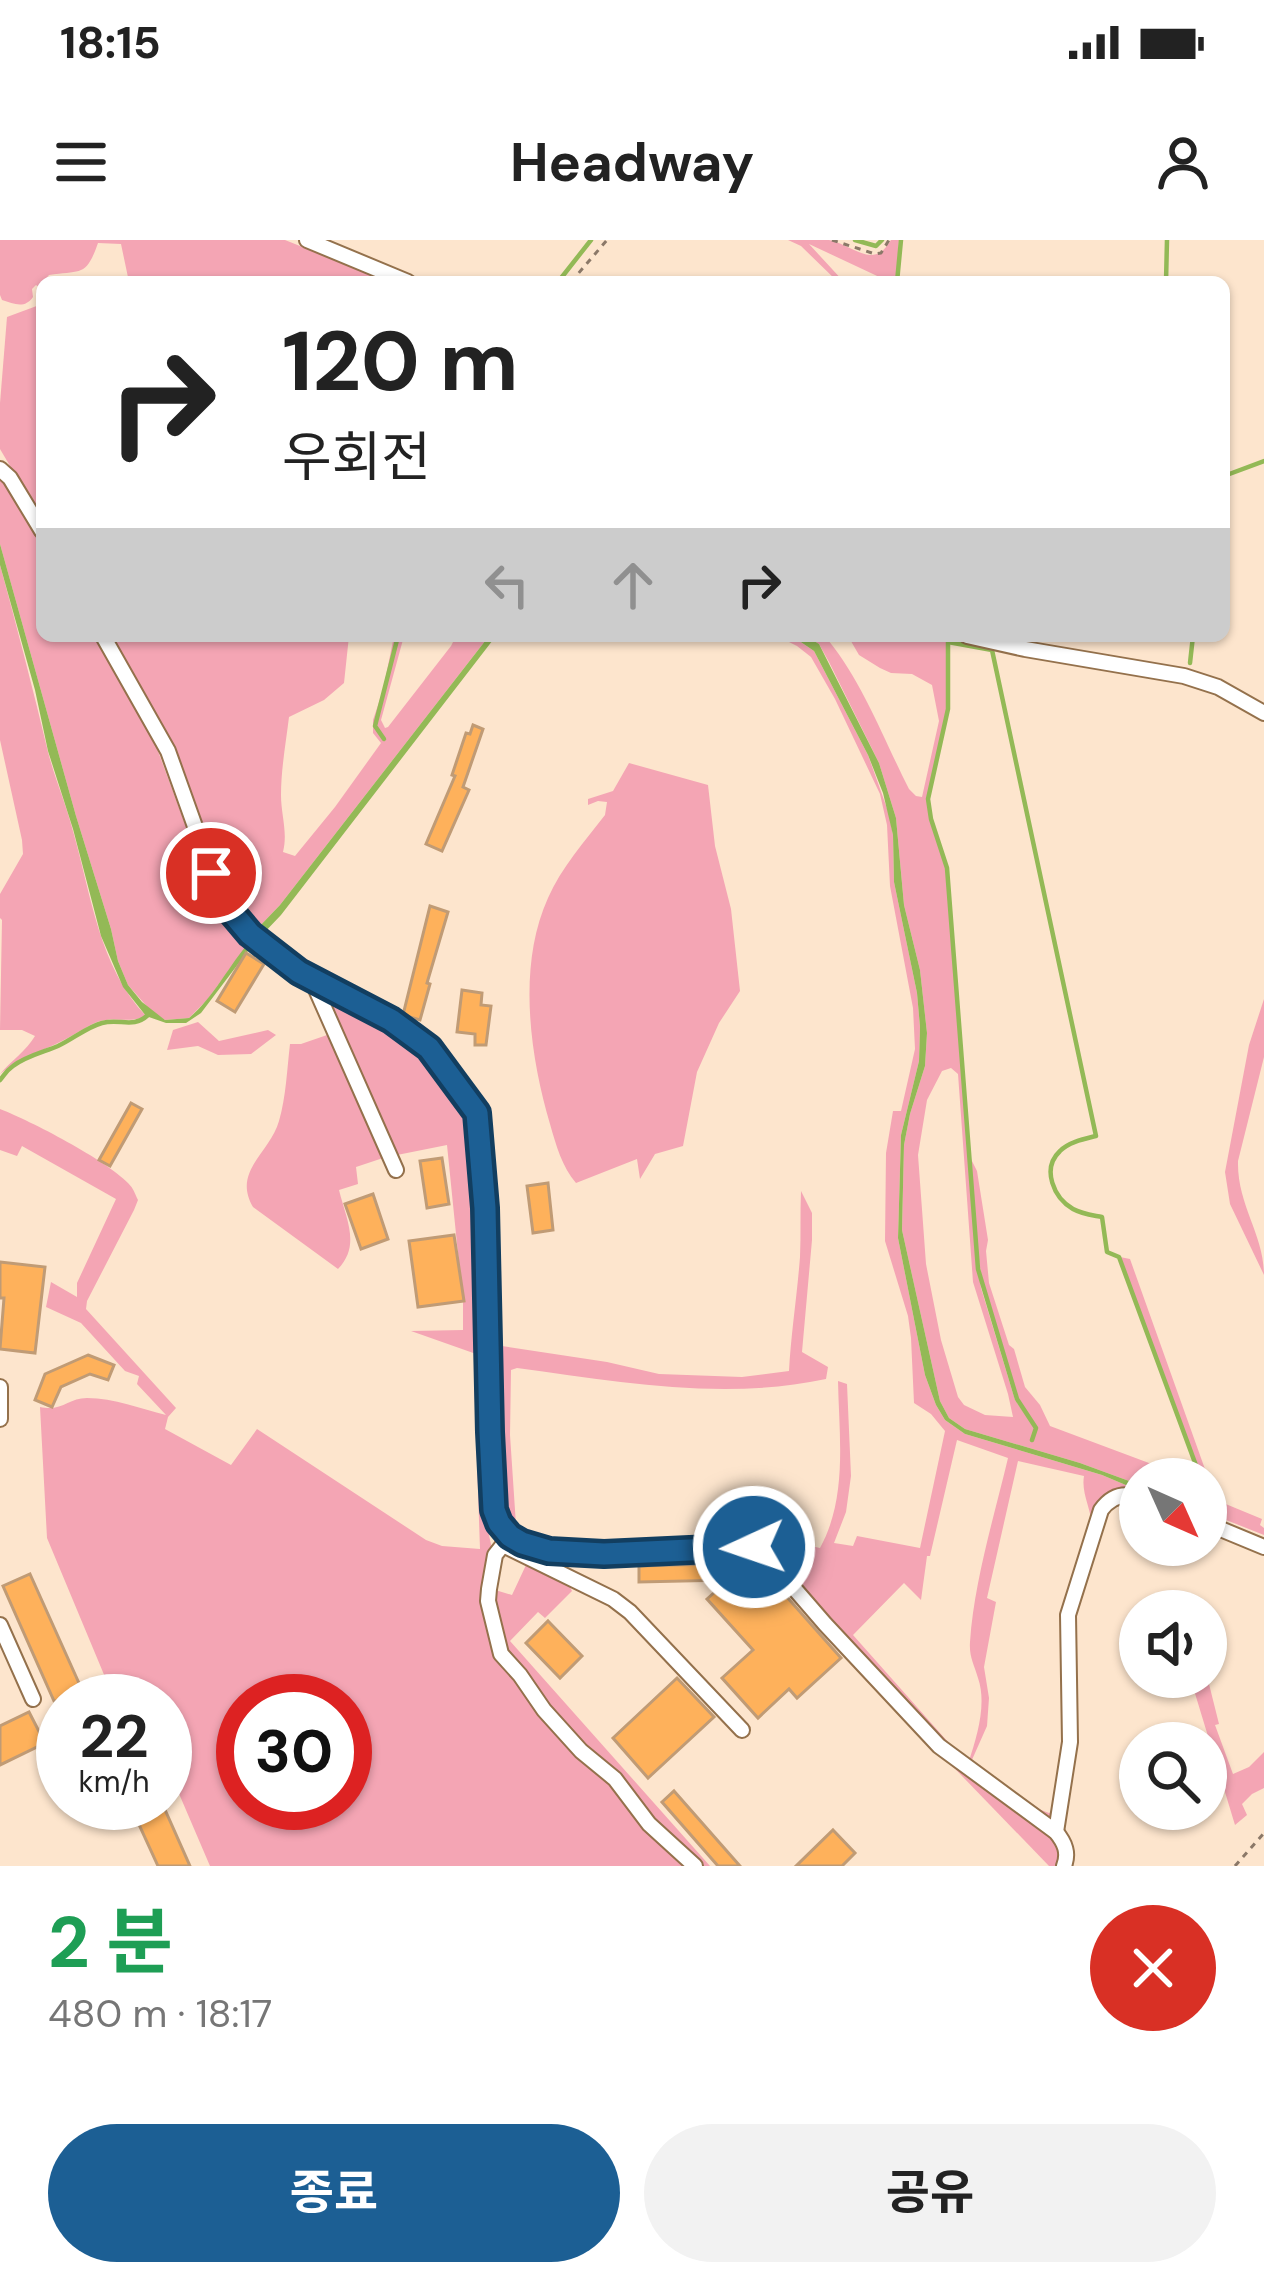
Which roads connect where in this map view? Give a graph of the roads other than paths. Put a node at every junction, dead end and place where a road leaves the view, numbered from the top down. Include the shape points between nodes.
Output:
1 (307, 240) edge
2 (394, 276) edge
3 (0, 469) edge
4 (36, 521) edge
5 (106, 642) edge
6 (994, 642) edge
7 (1264, 713) edge
8 (310, 978) junction
9 (396, 1170) dead end
10 (0, 1387) edge
11 (0, 1419) edge
12 (1119, 1496) edge
13 (1227, 1532) edge
14 (507, 1541) junction
15 (1264, 1547) edge
16 (0, 1625) edge
17 (33, 1700) dead end
18 (742, 1730) dead end
19 (1056, 1832) junction
20 (694, 1866) edge
21 (1064, 1866) edge

1 - 2 street
3 - 4 street
5 - 8 street via 168,751 223,902 250,934
6 - 7 street via 1184,676
8 - 9 street
8 - 14 street via 429,1048 477,1113 494,1510
10 - 11 street
12 - 19 street via 1101,1510 1071,1603 1070,1742
13 - 15 street
14 - 18 street via 614,1599
14 - 19 street via 587,1553 761,1550 939,1746
14 - 20 street via 495,1555 488,1601 501,1654 581,1751
16 - 17 street
19 - 21 street via 1066,1847

